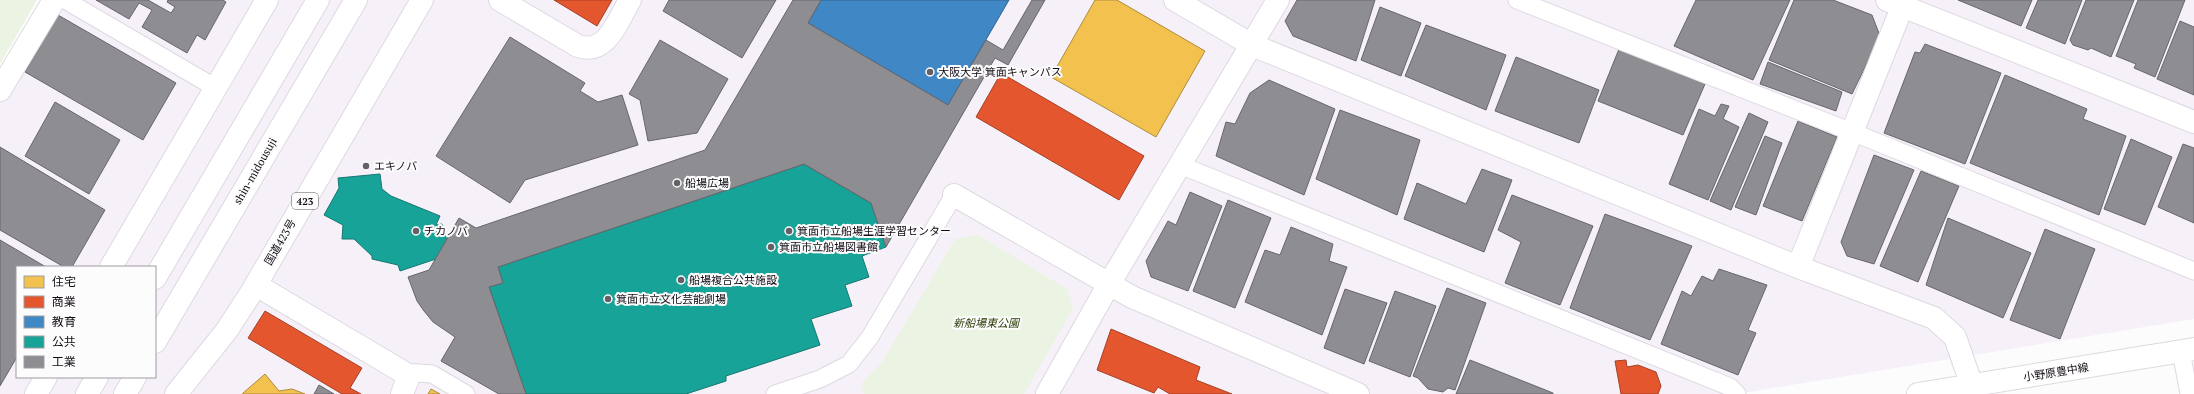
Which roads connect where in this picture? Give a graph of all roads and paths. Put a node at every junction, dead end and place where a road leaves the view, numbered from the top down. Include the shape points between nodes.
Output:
1 (54, 0) edge
2 (65, 0) edge
3 (267, 0) edge
4 (318, 0) edge
5 (356, 0) edge
6 (422, 0) edge
7 (500, 0) edge
8 (630, 0) edge
9 (1175, 0) edge
10 (1278, 0) edge
11 (1517, 0) edge
12 (1899, 2) edge
13 (1252, 45) junction
14 (216, 88) junction
15 (0, 90) edge
16 (2194, 122) edge
17 (1852, 132) junction
18 (1180, 165) junction
19 (954, 195) joint
20 (112, 266) edge
21 (1798, 266) junction
22 (2194, 271) edge
23 (156, 276) edge
24 (1109, 284) junction
25 (256, 285) junction
26 (156, 340) edge
27 (2187, 350) edge
28 (403, 372) junction
29 (45, 378) edge
30 (96, 378) edge
31 (134, 378) edge
32 (1972, 386) junction
33 (36, 394) edge
34 (87, 394) edge
35 (125, 394) edge
36 (176, 394) edge
37 (402, 394) edge
38 (466, 394) edge
39 (775, 394) edge
40 (1047, 394) edge
41 (1358, 394) edge
42 (1737, 394) edge
43 (1918, 394) edge
44 (2189, 394) edge

1 - 15 main road
2 - 14 street
3 - 14 main road
4 - 23 main road
5 - 26 main road, shin-midousuji
6 - 25 main road, 国道423号 / 423
7 - 8 main road via 578,46 588,49 599,46 609,36
9 - 13 main road
10 - 13 main road
11 - 17 street
12 - 16 main road
12 - 17 main road
13 - 18 main road
13 - 21 main road
14 - 20 main road
17 - 21 main road
17 - 22 street
18 - 24 main road
18 - 42 street via 1730,387
19 - 24 main road
19 - 39 street via 870,337 849,364 820,379
21 - 32 main road via 1934,318 1955,337
24 - 40 main road
24 - 41 main road via 1132,297
25 - 28 main road
25 - 36 main road, 国道423号 / 423 via 227,330
27 - 32 main road, 小野原豊中線
27 - 44 street
28 - 37 main road via 407,381
28 - 38 street via 432,374
29 - 33 main road
30 - 34 main road
31 - 35 main road
32 - 43 main road, 小野原豊中線

